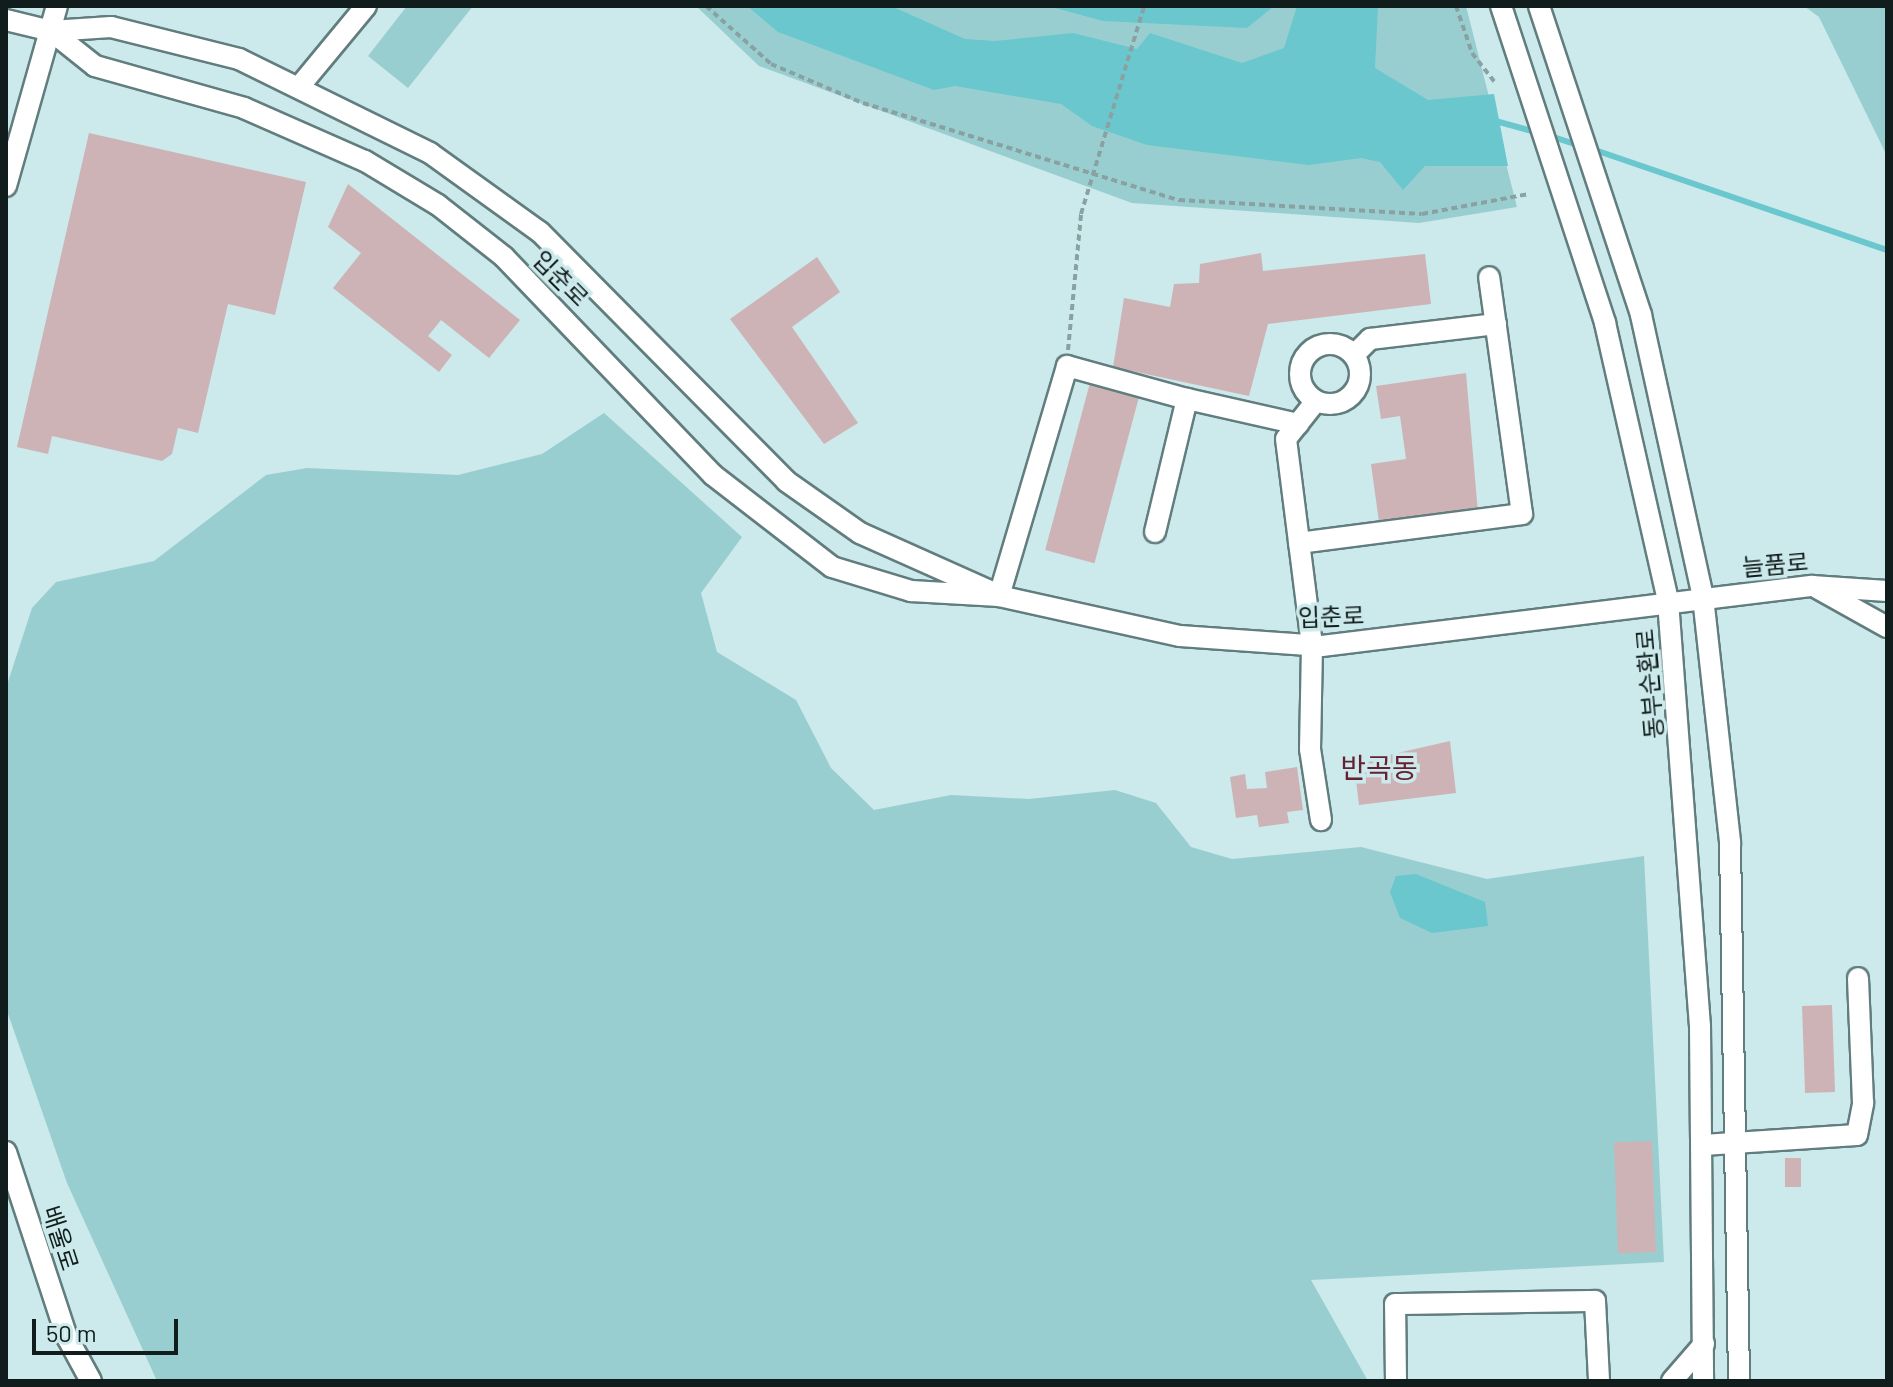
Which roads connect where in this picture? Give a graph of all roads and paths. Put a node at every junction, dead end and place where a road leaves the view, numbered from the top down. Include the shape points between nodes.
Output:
1 (57, 6) edge
2 (366, 6) edge
3 (706, 6) edge
4 (1144, 6) edge
5 (1456, 6) edge
6 (1501, 6) edge
7 (1539, 6) edge
8 (6, 20) edge
9 (51, 31) junction
10 (1496, 84) dead end
11 (299, 87) junction
12 (1091, 176) junction
13 (6, 186) edge
14 (1529, 194) dead end
15 (1489, 277) dead end
16 (1496, 324) junction
17 (1354, 355) junction
18 (1067, 366) junction
19 (1187, 399) junction
20 (1316, 401) junction
21 (1298, 424) junction
22 (1155, 532) dead end
23 (1299, 543) junction
24 (1812, 586) junction
25 (1887, 591) edge
26 (999, 596) junction
27 (1703, 597) junction
28 (1668, 601) junction
29 (1887, 627) edge
30 (1312, 646) junction
31 (1321, 820) dead end
32 (1858, 978) dead end
33 (1740, 1144) junction
34 (1703, 1145) junction
35 (6, 1152) edge
36 (1704, 1344) junction
37 (91, 1381) edge
38 (1396, 1381) edge
39 (1599, 1381) edge
40 (1672, 1381) edge
41 (1703, 1381) edge
42 (1739, 1381) edge

1 - 9 street
2 - 11 street
3 - 12 path via 771,64 863,103
4 - 12 path
5 - 10 path via 1472,53
6 - 28 street, 동부순환로 via 1627,407
7 - 27 street via 1667,411
8 - 9 street, 입춘로
9 - 11 street, 입춘로 via 111,27 239,59
9 - 13 street
9 - 26 street, 입춘로 via 95,66 244,108 365,161 438,205 504,257 713,475 832,567 911,591
11 - 26 street, 입춘로 via 430,153 540,232 786,481 860,533
12 - 14 path via 1179,200 1422,214
12 - 18 path via 1081,214
15 - 16 street
16 - 17 street via 1370,339
16 - 23 street via 1522,514
17 - 20 street via 1360,373 1355,392 1340,403
17 - 20 street via 1336,344 1308,353 1300,382
18 - 19 street
18 - 26 street
19 - 21 street
19 - 22 street
20 - 21 street
21 - 23 street via 1286,439
23 - 30 street
24 - 25 street, 늘품로
24 - 27 street, 늘품로
24 - 29 street
26 - 30 street, 입춘로 via 1180,636
27 - 28 street, 늘품로
27 - 33 street via 1730,843
28 - 30 street, 입춘로
28 - 34 street, 동부순환로 via 1690,844
30 - 31 street via 1310,749
32 - 33 street via 1863,1103 1857,1135
33 - 34 street
33 - 42 street
34 - 36 street, 동부순환로
35 - 37 street, 배울로 via 67,1337
36 - 40 street
36 - 41 street, 동부순환로
38 - 39 street via 1395,1304 1595,1301

